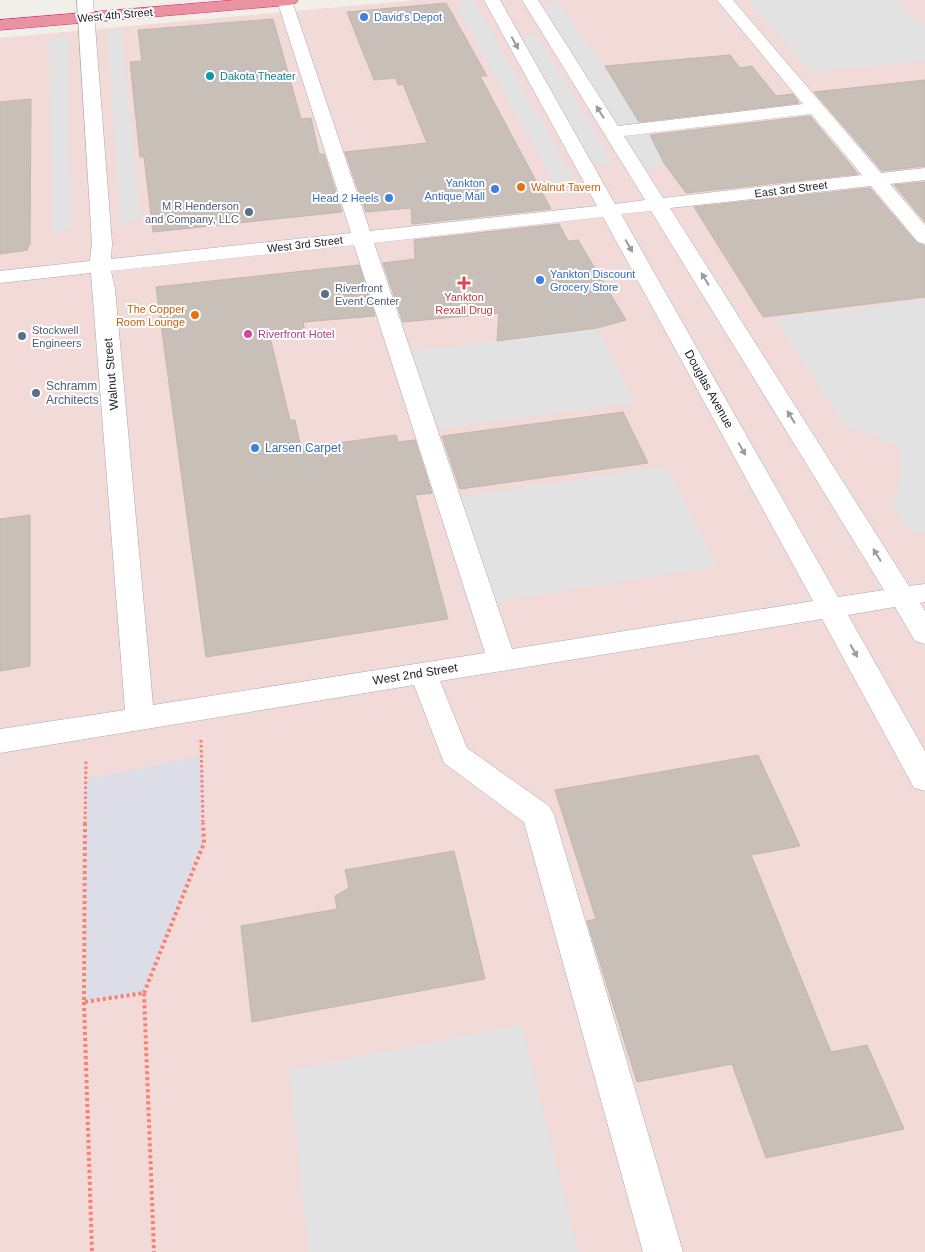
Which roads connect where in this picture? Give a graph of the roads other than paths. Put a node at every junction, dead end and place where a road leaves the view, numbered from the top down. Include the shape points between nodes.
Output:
1 (290, 0) edge
2 (492, 0) edge
3 (530, 0) edge
4 (725, 0) edge
5 (284, 1) edge
6 (86, 9) edge
7 (0, 25) edge
8 (817, 108) junction
9 (612, 132) junction
10 (925, 174) edge
11 (877, 179) junction
12 (657, 204) junction
13 (609, 210) junction
14 (362, 237) junction
15 (925, 238) edge
16 (100, 266) junction
17 (0, 277) edge
18 (914, 595) edge
19 (831, 608) junction
20 (925, 634) edge
21 (502, 661) junction
22 (423, 673) junction
23 (140, 718) junction
24 (0, 741) edge
25 (925, 779) edge
26 (663, 1252) edge

1 - 5 highway, West 4th Street
2 -> 13 street, Douglas Avenue
9 -> 3 street
4 - 8 street
5 - 6 highway, West 4th Street
5 - 14 street
6 - 7 highway, West 4th Street
6 - 16 street, Walnut Street via 102,243
8 - 9 street
8 - 11 street
9 - 12 street
10 - 11 street, East 3rd Street
11 - 12 street, East 3rd Street
11 - 15 street
12 - 13 street, East 3rd Street
18 -> 12 street
13 - 14 street, West 3rd Street
13 -> 19 street, Douglas Avenue
14 - 16 street, West 3rd Street
14 - 21 street
16 - 17 street, West 3rd Street
16 - 23 street, Walnut Street
18 - 19 street, West 2nd Street
18 - 20 street
19 - 21 street, West 2nd Street
19 -> 25 street, Douglas Avenue
21 - 22 street, West 2nd Street
22 - 23 street, West 2nd Street
22 - 26 street via 455,755 538,815
23 - 24 street, West 2nd Street

